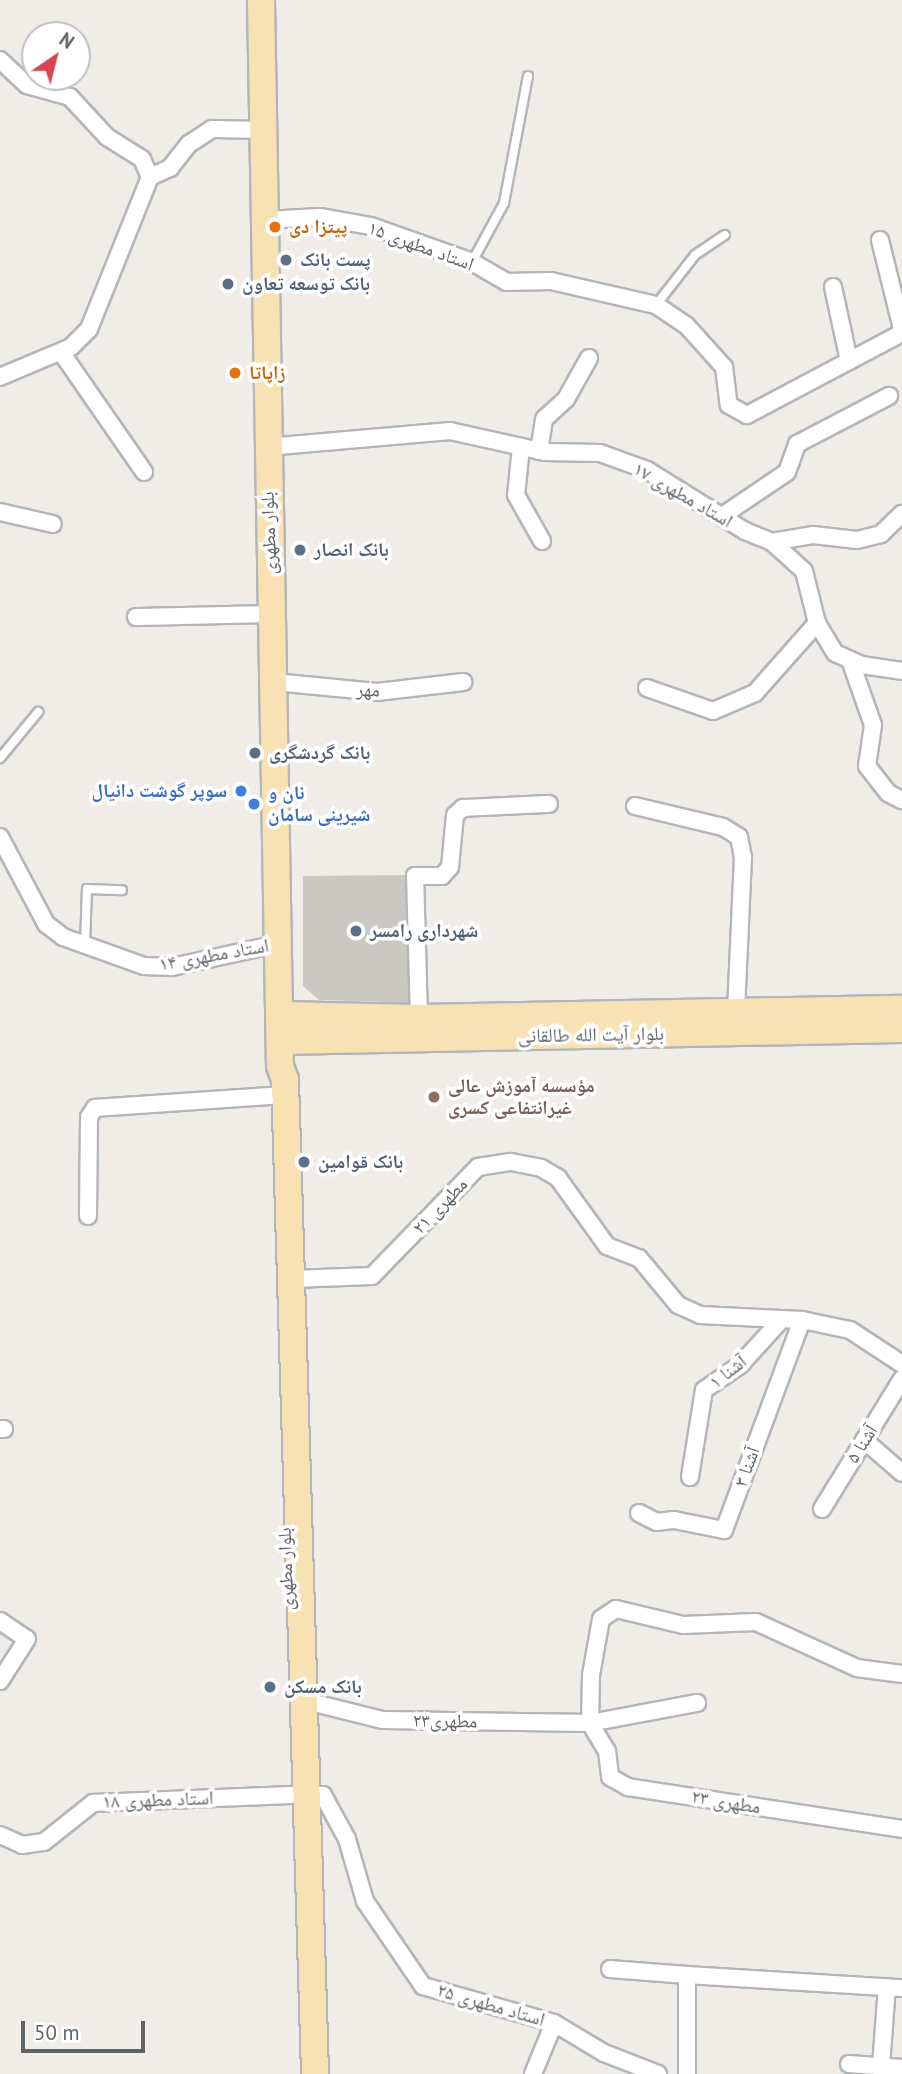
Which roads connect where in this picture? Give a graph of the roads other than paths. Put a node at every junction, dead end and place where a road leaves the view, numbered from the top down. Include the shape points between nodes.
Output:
1 (261, 0) edge
2 (0, 60) edge
3 (528, 76) dead end
4 (263, 130) junction
5 (150, 177) junction
6 (265, 220) junction
7 (725, 235) dead end
8 (880, 240) dead end
9 (472, 262) junction
10 (833, 287) dead end
11 (656, 305) junction
12 (902, 331) edge
13 (61, 352) junction
14 (589, 358) dead end
15 (849, 361) junction
16 (0, 377) edge
17 (889, 396) dead end
18 (267, 447) junction
19 (521, 447) junction
20 (539, 451) junction
21 (144, 472) dead end
22 (0, 512) edge
23 (902, 514) edge
24 (722, 516) junction
25 (52, 524) dead end
26 (542, 541) dead end
27 (772, 542) junction
28 (272, 614) junction
29 (136, 617) dead end
30 (817, 623) junction
31 (850, 660) junction
32 (902, 671) edge
33 (274, 682) junction
34 (463, 682) dead end
35 (647, 688) dead end
36 (38, 712) dead end
37 (0, 758) edge
38 (902, 800) edge
39 (549, 804) dead end
40 (635, 806) dead end
41 (0, 837) edge
42 (122, 890) dead end
43 (281, 943) junction
44 (85, 945) junction
45 (902, 1009) edge
46 (736, 1012) junction
47 (419, 1018) junction
48 (872, 1020) junction
49 (902, 1029) edge
50 (281, 1041) junction
51 (273, 1096) junction
52 (281, 1156) junction
53 (88, 1216) dead end
54 (292, 1279) junction
55 (782, 1319) junction
56 (802, 1320) junction
57 (902, 1364) edge
58 (902, 1379) edge
59 (864, 1440) junction
60 (902, 1473) edge
61 (690, 1477) dead end
62 (822, 1508) dead end
63 (639, 1513) dead end
64 (0, 1621) edge
65 (902, 1674) edge
66 (0, 1681) edge
67 (302, 1700) junction
68 (697, 1703) dead end
69 (590, 1723) junction
70 (297, 1795) junction
71 (902, 1829) edge
72 (0, 1835) edge
73 (610, 1969) dead end
74 (687, 1975) junction
75 (895, 1988) edge
76 (554, 2023) junction
77 (849, 2064) dead end
78 (881, 2066) junction
79 (902, 2068) edge
80 (297, 2074) edge
81 (315, 2074) edge
82 (533, 2074) edge
83 (658, 2074) edge
84 (687, 2074) edge

1 - 4 main road, بلوار مطهری
2 - 5 street via 27,85 70,97 107,137 142,159
3 - 9 lane via 504,203
4 - 5 street via 212,129 189,144 170,168
4 - 6 main road, بلوار مطهری
5 - 13 street via 89,329
6 - 9 street, استاد مطهری ۱۵ via 320,217 372,226
6 - 18 main road, بلوار مطهری
7 - 11 lane via 695,255
8 - 12 street
9 - 11 street, استاد مطهری ۱۵ via 506,282 551,281
10 - 15 street
11 - 15 street via 686,325 724,368 729,405 747,415
12 - 15 street
13 - 16 street
13 - 21 street
14 - 20 street via 566,399 544,419
17 - 24 street via 797,444 787,472
18 - 19 street, استاد مطهری ۱۷ via 450,431
18 - 28 main road, بلوار مطهری
19 - 20 street, استاد مطهری ۱۷
19 - 26 street via 516,495
20 - 24 street, استاد مطهری ۱۷ via 600,453 647,470
22 - 25 street
23 - 27 street via 881,534 857,540 813,535
24 - 27 street, استاد مطهری ۱۷
27 - 30 street, استاد مطهری ۱۷ via 804,571
28 - 29 street
28 - 33 main road, بلوار مطهری
30 - 31 street, استاد مطهری ۱۷ via 835,653
30 - 35 street via 755,693 713,711
31 - 32 street
31 - 38 street via 873,725 867,766 888,793
33 - 34 street, مهر via 377,692
33 - 43 main road, بلوار مطهری
36 - 37 lane
39 - 47 street via 463,808 455,815 450,867 442,876 415,876
40 - 46 street via 723,827 739,837 743,857
41 - 44 street, استاد مطهری ۱۴ via 46,924
42 - 44 lane via 87,889
43 - 44 street, استاد مطهری ۱۴ via 172,967 144,966
43 - 50 main road, بلوار مطهری
45 - 48 main road, بلوار آیت الله طالقانی
46 - 47 main road, بلوار آیت الله طالقانی
46 - 48 main road, بلوار آیت الله طالقانی
47 - 50 main road, بلوار آیت الله طالقانی
48 - 49 main road, بلوار آیت الله طالقانی
48 - 50 main road, بلوار آیت الله طالقانی
50 - 51 main road, بلوار مطهری
50 - 52 main road, بلوار مطهری via 285,1080
51 - 52 main road, بلوار مطهری
51 - 53 street via 95,1108 89,1117
52 - 54 main road, بلوار مطهری
52 - 70 main road, بلوار مطهری
54 - 55 street, مطهری ۲۱ via 372,1276 478,1167 510,1162 541,1168 558,1178 607,1246 639,1258 678,1305 701,1315
54 - 67 main road, بلوار مطهری
55 - 56 street, مطهری ۲۱
55 - 61 street, آشنا ۱ via 740,1365 704,1390
56 - 57 street, مطهری ۲۱ via 850,1330
56 - 63 street, آشنا ۳ via 724,1530 674,1520 657,1522
58 - 59 street, آشنا ۵
59 - 60 street
59 - 62 street, آشنا ۵
64 - 66 street via 27,1639
65 - 69 street via 857,1668 756,1622 683,1625 616,1609 601,1619 591,1675
67 - 69 street, مطهری۲۳ via 383,1720
67 - 70 main road, بلوار مطهری
68 - 69 street, مطهری۲۳
69 - 71 street, مطهری ۲۳ via 607,1751 610,1777 628,1787
70 - 72 street, استاد مطهری ۱۸ via 93,1803 44,1842 22,1845
70 - 76 street, استاد مطهری ۲۵ via 323,1795 347,1839 365,1901 423,1986
70 - 80 main road, بلوار مطهری
70 - 81 main road, بلوار مطهری
73 - 74 street
74 - 75 street
74 - 84 street
75 - 78 street
76 - 82 street
76 - 83 street, استاد مطهری ۲۵ via 604,2053
77 - 78 street
78 - 79 street

